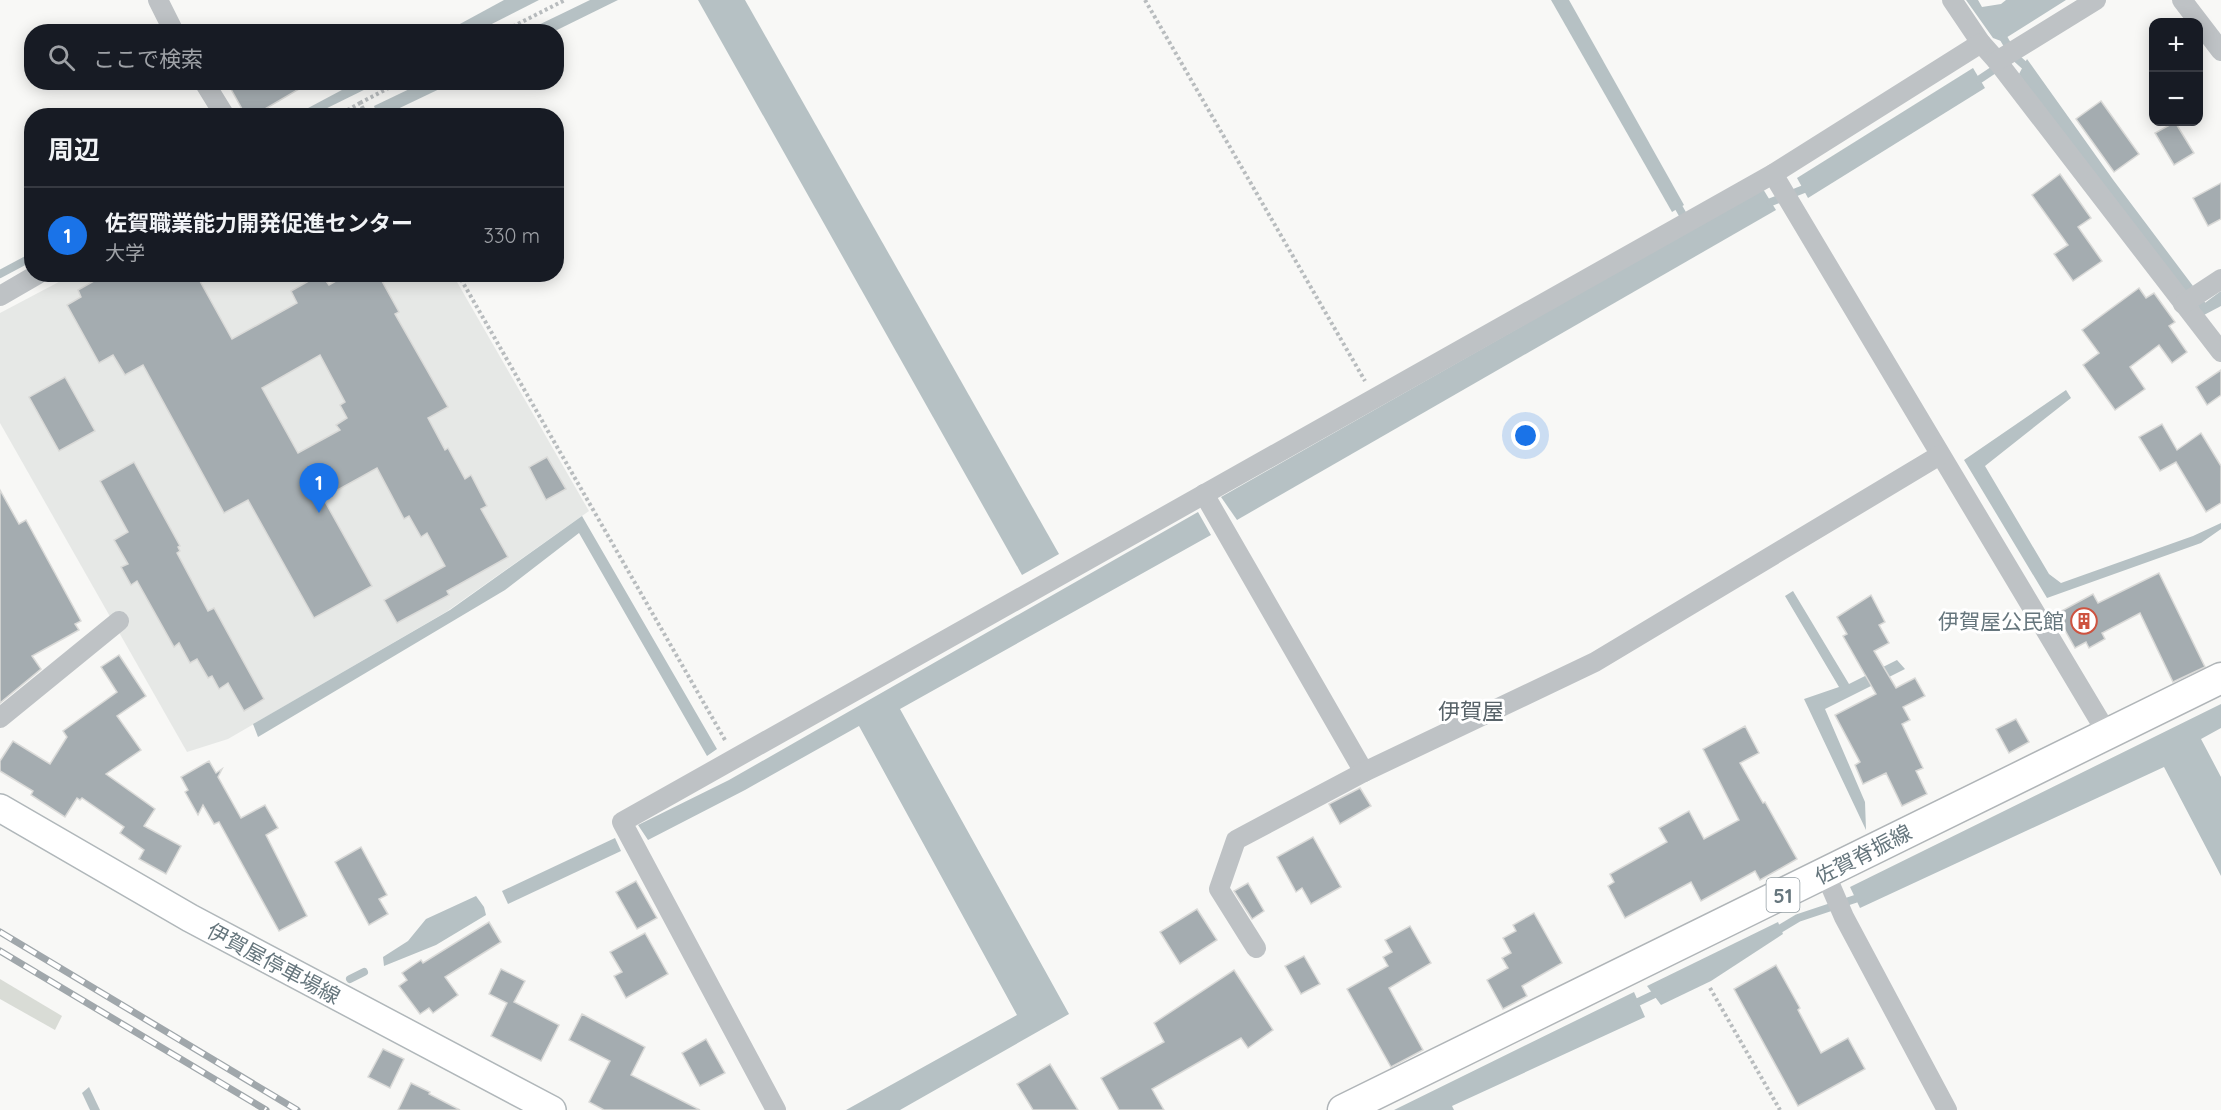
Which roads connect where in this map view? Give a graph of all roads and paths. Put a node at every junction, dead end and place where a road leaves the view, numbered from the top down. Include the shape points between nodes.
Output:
1 (158, 0) edge
2 (565, 0) edge
3 (1145, 0) edge
4 (1952, 0) edge
5 (2096, 0) edge
6 (2182, 0) edge
7 (170, 24) edge
8 (518, 24) edge
9 (1981, 43) junction
10 (2221, 51) edge
11 (1997, 61) junction
12 (209, 90) edge
13 (385, 90) edge
14 (360, 103) junction
15 (220, 108) edge
16 (351, 108) edge
17 (363, 108) edge
18 (1777, 181) junction
19 (2221, 279) edge
20 (24, 282) edge
21 (463, 282) edge
22 (0, 296) edge
23 (2182, 304) junction
24 (2221, 352) edge
25 (1375, 398) junction
26 (1940, 455) junction
27 (1204, 494) junction
28 (119, 621) dead end
29 (2221, 678) edge
30 (0, 718) edge
31 (2107, 733) junction
32 (736, 759) junction
33 (1364, 772) junction
34 (0, 808) edge
35 (1829, 880) junction
36 (1256, 948) dead end
37 (1710, 988) dead end
38 (552, 1110) edge
39 (776, 1110) edge
40 (1343, 1110) edge
41 (1780, 1110) edge
42 (1947, 1110) edge

1 - 7 street
2 - 8 path
3 - 25 path
4 - 9 street
5 - 11 street
6 - 10 street
9 - 11 street
9 - 18 street
11 - 23 street
12 - 15 street
13 - 14 path
14 - 16 path
14 - 17 path
18 - 25 street via 1697,217
18 - 26 street
19 - 23 street
20 - 22 street
21 - 32 path
23 - 24 street
25 - 27 street
26 - 31 street
26 - 33 street via 1595,662
27 - 32 street
27 - 33 street
28 - 30 street
29 - 31 main road, 佐賀脊振線 / 51
31 - 35 main road, 佐賀脊振線 / 51
32 - 39 street via 622,822
33 - 36 street via 1236,840 1219,889
34 - 38 main road, 伊賀屋停車場線 via 190,918
35 - 40 main road, 佐賀脊振線 / 51
35 - 42 street via 1844,917
37 - 41 path

